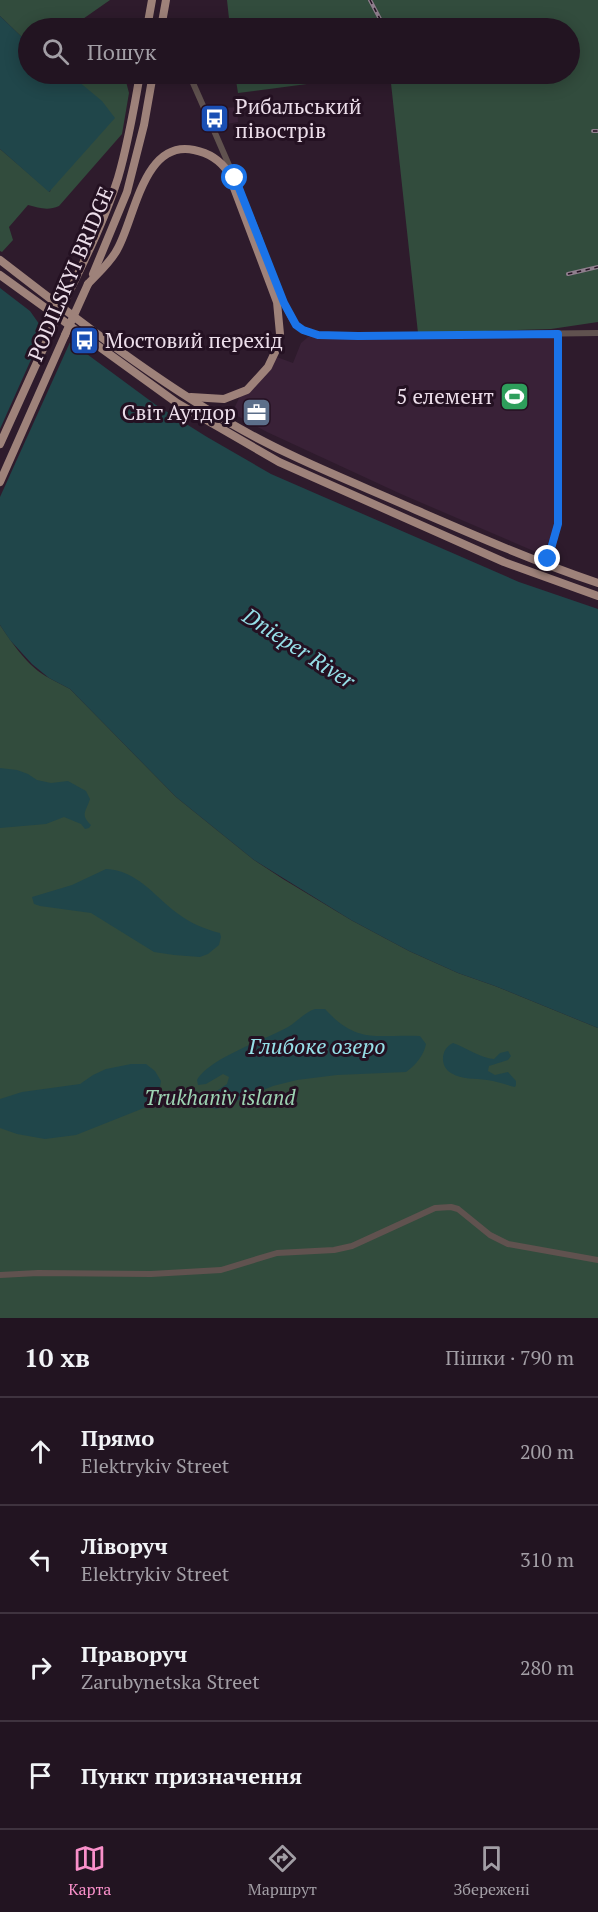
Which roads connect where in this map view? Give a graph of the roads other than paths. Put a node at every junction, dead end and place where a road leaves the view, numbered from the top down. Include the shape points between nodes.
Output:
1 (166, 0) edge
2 (151, 1) edge
3 (148, 18) edge
4 (163, 18) edge
5 (138, 84) edge
6 (151, 84) edge
7 (193, 84) edge
8 (0, 260) edge
9 (0, 275) edge
10 (88, 284) junction
11 (598, 333) edge
12 (558, 334) junction
13 (187, 396) junction
14 (0, 444) edge
15 (0, 482) edge
16 (545, 564) junction
17 (598, 583) edge
18 (598, 596) edge
19 (598, 1260) edge
20 (0, 1275) edge

1 - 4 main road
2 - 3 main road
5 - 14 main road, PODILSKYI BRIDGE, bridge via 128,141 111,196
6 - 10 main road, PODILSKYI BRIDGE via 127,192
7 - 12 street via 284,303 303,330 318,335
8 - 13 main road
9 - 18 main road via 177,403 279,462 504,562
10 - 13 main road via 118,249 148,174 160,159 182,149 200,151 219,160 228,172 277,302 281,328 268,367 247,390 224,399
10 - 15 main road, PODILSKYI BRIDGE, bridge
11 - 12 street
12 - 16 street via 558,524
13 - 16 main road via 294,458
16 - 17 main road
19 - 20 street via 508,1244 458,1209 444,1207 352,1246 277,1252 221,1270

